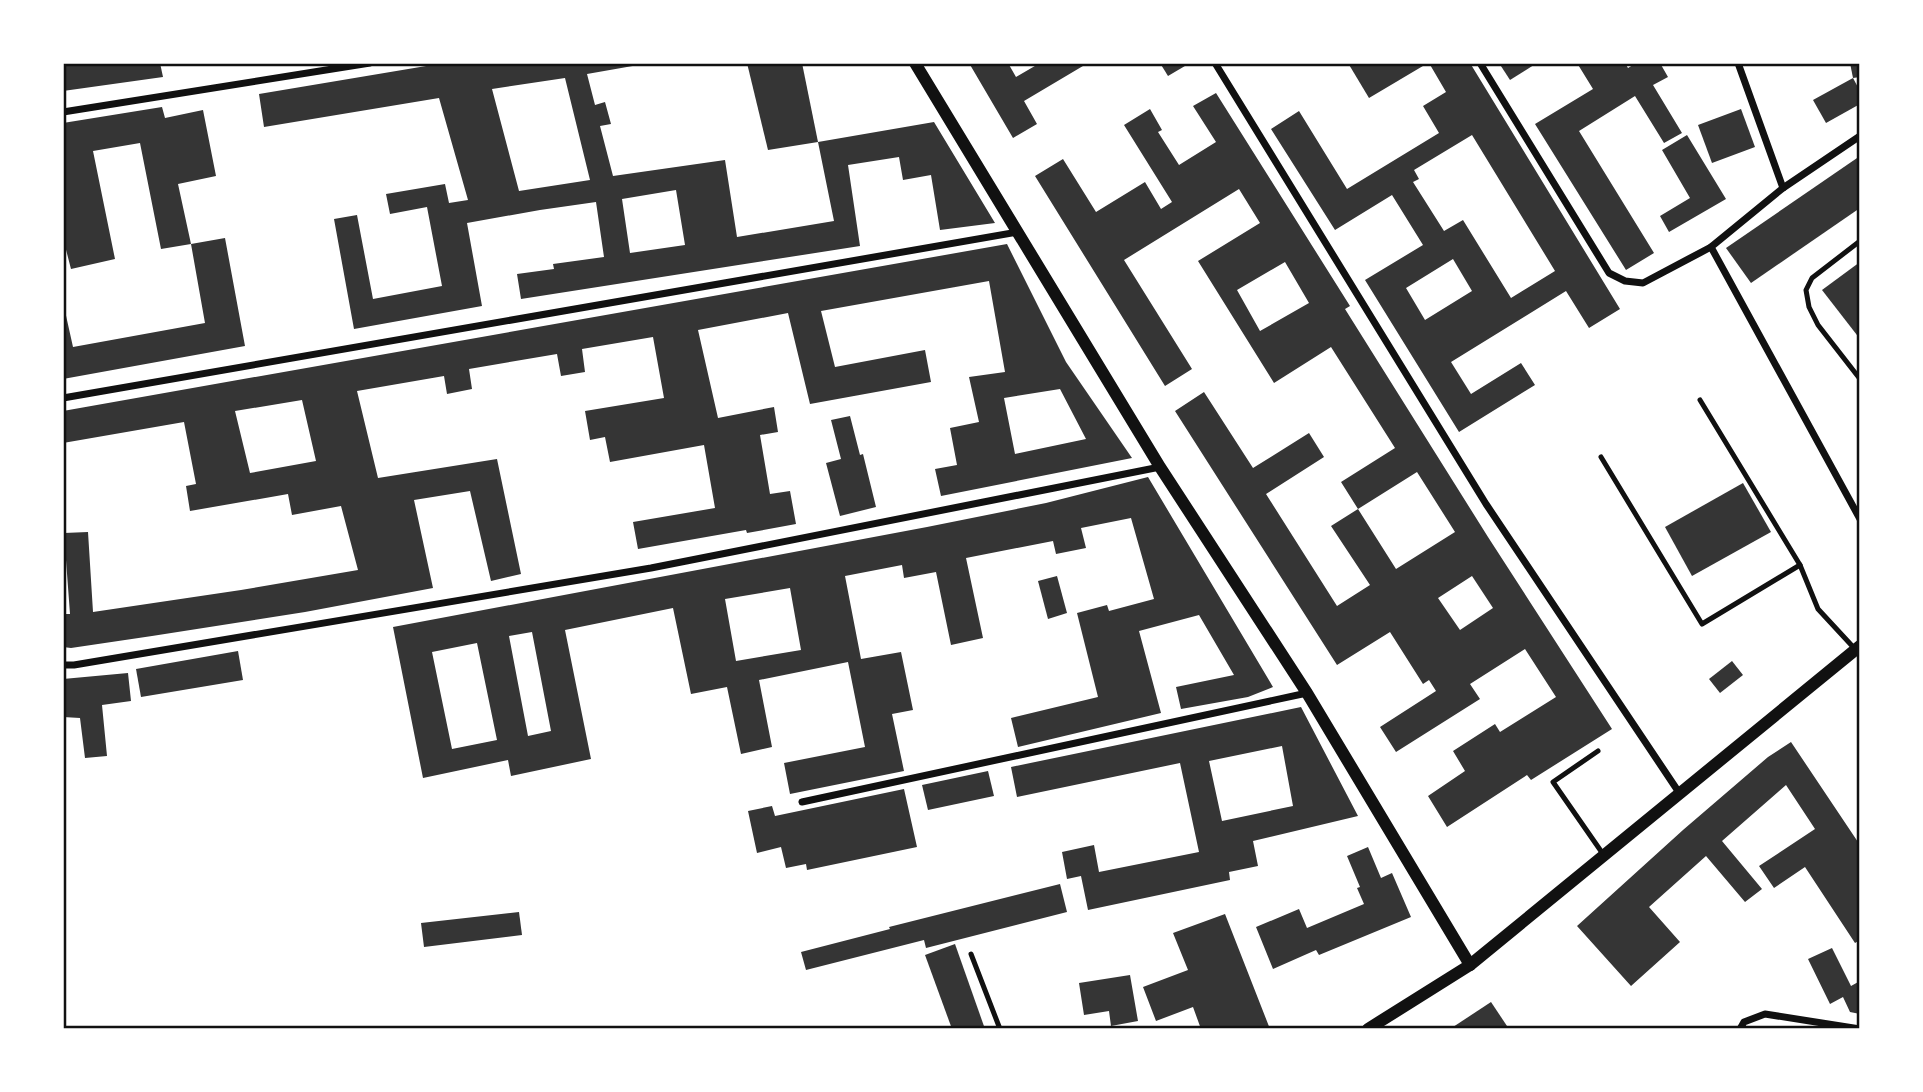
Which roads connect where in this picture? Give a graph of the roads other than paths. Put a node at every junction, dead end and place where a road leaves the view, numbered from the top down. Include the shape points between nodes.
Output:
1 (370, 63) edge
2 (915, 63) edge
3 (1215, 63) edge
4 (1480, 63) edge
5 (1738, 63) edge
6 (63, 111) edge
7 (1860, 136) edge
8 (1783, 188) junction
9 (1019, 232) junction
10 (1860, 242) edge
11 (1711, 247) junction
12 (1860, 379) edge
13 (63, 398) edge
14 (1700, 400) dead end
15 (1601, 457) dead end
16 (1160, 467) junction
17 (1860, 519) edge
18 (1800, 565) junction
19 (1858, 651) edge
20 (63, 665) edge
21 (1307, 693) junction
22 (1598, 751) dead end
23 (1680, 794) junction
24 (802, 802) dead end
25 (1605, 856) junction
26 (971, 954) dead end
27 (1469, 965) junction
28 (1000, 1029) edge
29 (1368, 1029) edge
30 (1740, 1029) edge
31 (1860, 1029) edge

1 - 6 street
2 - 9 street
3 - 23 street via 1486,504
4 - 11 street via 1609,273 1643,283
5 - 8 street
7 - 8 street
8 - 11 street
9 - 13 street
9 - 16 street
10 - 12 lane via 1812,278 1806,290 1818,324
11 - 17 street
14 - 18 lane
15 - 18 lane via 1702,624
16 - 20 street via 651,568
16 - 21 street
18 - 19 lane via 1818,609
19 - 23 street
21 - 24 street
21 - 27 street
22 - 25 lane via 1553,782
23 - 25 street
25 - 27 street
26 - 28 lane
27 - 29 street
30 - 31 street via 1765,1014

